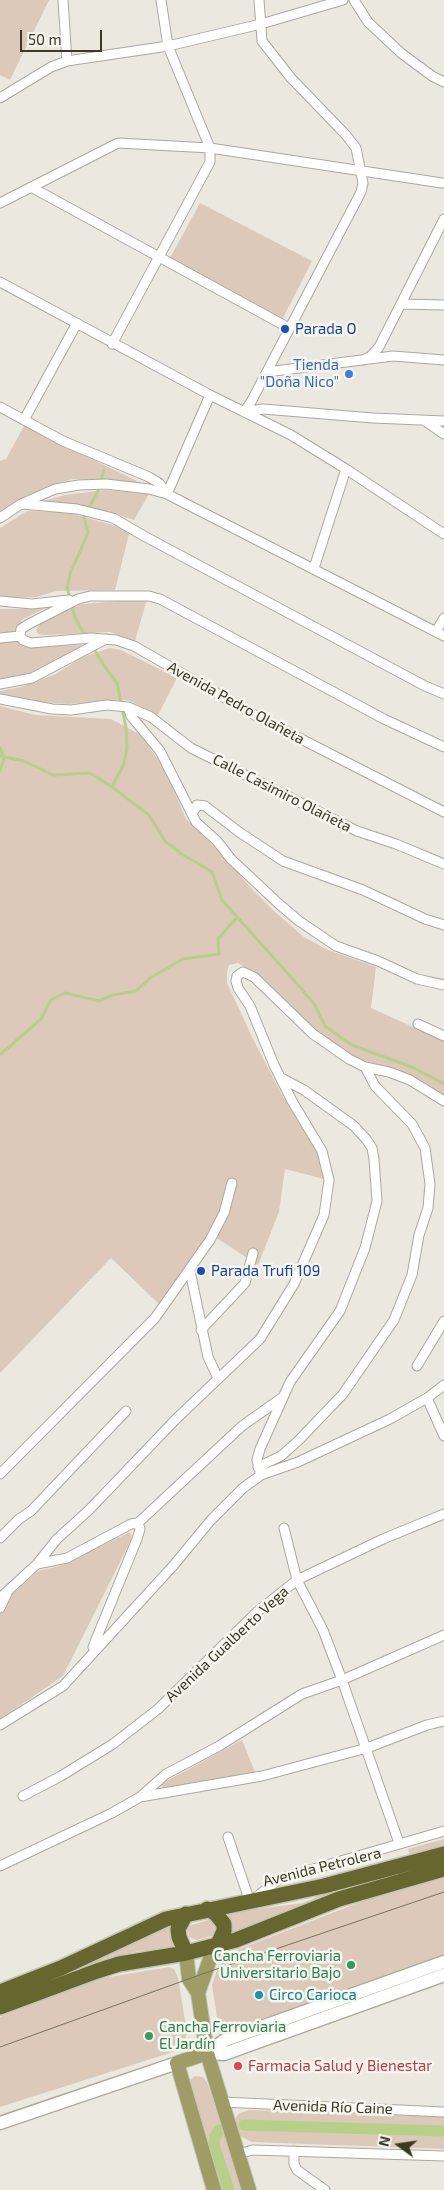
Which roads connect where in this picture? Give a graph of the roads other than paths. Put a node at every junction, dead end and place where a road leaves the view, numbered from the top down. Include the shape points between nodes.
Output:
1 (63, 0) edge
2 (161, 0) edge
3 (259, 0) edge
4 (343, 0) edge
5 (354, 0) edge
6 (262, 24) junction
7 (168, 46) junction
8 (67, 61) junction
9 (444, 82) edge
10 (12, 89) junction
11 (0, 90) edge
12 (0, 98) edge
13 (210, 148) junction
14 (361, 171) junction
15 (442, 183) dead end
16 (31, 187) junction
17 (1, 200) edge
18 (444, 219) edge
19 (160, 257) junction
20 (0, 282) edge
21 (401, 304) junction
22 (444, 304) edge
23 (77, 323) junction
24 (289, 328) junction
25 (112, 344) junction
26 (444, 360) edge
27 (358, 362) junction
28 (267, 372) junction
29 (210, 396) junction
30 (0, 407) edge
31 (244, 412) junction
32 (24, 420) junction
33 (425, 421) junction
34 (444, 421) edge
35 (444, 434) edge
36 (346, 469) junction
37 (167, 494) junction
38 (21, 504) junction
39 (0, 518) edge
40 (444, 533) edge
41 (314, 568) junction
42 (78, 599) junction
43 (0, 601) edge
44 (444, 618) edge
45 (440, 634) edge
46 (20, 636) junction
47 (0, 638) edge
48 (106, 640) junction
49 (0, 684) edge
50 (444, 694) edge
51 (0, 699) edge
52 (128, 707) junction
53 (444, 747) edge
54 (444, 812) edge
55 (192, 814) junction
56 (444, 864) edge
57 (444, 925) edge
58 (444, 985) edge
59 (418, 1024) dead end
60 (444, 1036) edge
61 (365, 1067) junction
62 (281, 1078) junction
63 (444, 1101) edge
64 (232, 1183) dead end
65 (253, 1253) dead end
66 (190, 1270) junction
67 (444, 1321) edge
68 (202, 1330) junction
69 (417, 1366) dead end
70 (218, 1378) junction
71 (444, 1384) edge
72 (284, 1396) junction
73 (427, 1398) junction
74 (126, 1411) dead end
75 (444, 1436) edge
76 (259, 1471) junction
77 (0, 1474) edge
78 (444, 1514) edge
79 (138, 1523) junction
80 (284, 1528) dead end
81 (0, 1538) edge
82 (37, 1564) junction
83 (297, 1580) junction
84 (7, 1591) junction
85 (0, 1598) edge
86 (0, 1608) edge
87 (444, 1635) edge
88 (89, 1655) junction
89 (342, 1680) junction
90 (444, 1721) edge
91 (0, 1725) edge
92 (367, 1748) junction
93 (24, 1796) dead end
94 (140, 1797) junction
95 (444, 1831) edge
96 (228, 1837) dead end
97 (399, 1843) junction
98 (444, 1854) edge
99 (0, 1866) edge
100 (444, 1869) edge
101 (250, 1902) junction
102 (207, 1909) junction
103 (186, 1914) junction
104 (218, 1944) junction
105 (186, 1953) junction
106 (444, 1962) edge
107 (444, 1975) edge
108 (2, 1990) edge
109 (198, 1993) junction
110 (0, 2007) edge
111 (207, 2052) junction
112 (177, 2063) junction
113 (222, 2102) junction
114 (444, 2112) edge
115 (0, 2123) edge
116 (294, 2151) junction
117 (237, 2154) junction
118 (444, 2156) edge
119 (214, 2190) edge
120 (249, 2190) edge
121 (325, 2190) edge

1 - 8 street
2 - 7 street
3 - 6 street
4 - 6 street
5 - 9 street via 368,22 401,53
6 - 7 street
6 - 14 street via 262,41 268,51 346,135 356,148
7 - 8 street
7 - 13 street
8 - 10 street
10 - 11 street
10 - 12 street
13 - 14 street
13 - 16 street via 118,143
13 - 19 street via 210,162
14 - 15 street
14 - 24 street via 361,192
16 - 17 street
16 - 19 street
18 - 21 street
19 - 24 street
19 - 25 street
20 - 23 street
21 - 22 street
21 - 27 street via 378,347 371,356
23 - 25 street
23 - 32 street
24 - 28 street
25 - 29 street
26 - 27 street via 393,356
27 - 28 street
28 - 31 street
29 - 31 street
29 - 37 street
30 - 32 street
31 - 33 street via 263,409
31 - 36 street via 291,435
32 - 37 street via 63,441 159,483
33 - 34 street
33 - 35 street
36 - 40 street
36 - 41 street
37 - 38 street via 127,486 78,485 55,489
37 - 41 street
38 - 39 street
38 - 50 street via 77,509 112,518
41 - 45 street
42 - 43 street via 32,604
42 - 46 street via 28,624
42 - 53 street via 132,595 160,599 384,719
44 - 45 street
46 - 47 street
46 - 48 street, Avenida Pedro Olañeta via 31,643 90,638
48 - 49 street via 32,678
48 - 54 street, Avenida Pedro Olañeta via 134,646 260,718
51 - 52 street via 52,709 107,705
52 - 55 street via 131,716 160,751
52 - 56 street, Calle Casimiro Olañeta via 150,717 191,748 358,831
55 - 57 street via 198,805 205,806 284,861
55 - 58 street via 238,866 299,921 336,946 417,979
59 - 60 street
61 - 62 street via 324,1043 254,977 243,972 237,976 238,988 250,1006
61 - 63 street via 410,1080
61 - 76 street via 375,1086 412,1124 425,1148 430,1184 428,1208 412,1275 394,1320 343,1394 292,1446
62 - 70 street via 322,1151 328,1174 328,1198 306,1261 269,1328
62 - 72 street via 304,1090 354,1126 366,1139 374,1159 377,1200 365,1248 340,1311 290,1382
64 - 66 street via 224,1213
65 - 68 street via 244,1283
66 - 68 street
66 - 77 street via 155,1318
67 - 69 street
68 - 70 street via 208,1358
70 - 82 street via 57,1539
71 - 73 street
72 - 76 street via 260,1449
72 - 79 street via 242,1426
73 - 75 street
73 - 76 street via 298,1462
74 - 81 street via 31,1511
76 - 88 street
78 - 83 street, Avenida Gualberto Vega
79 - 82 street via 67,1558
79 - 88 street via 137,1539
80 - 83 street
82 - 84 street
83 - 89 street
83 - 93 street, Avenida Gualberto Vega via 257,1612 158,1710 113,1744
84 - 85 street
84 - 86 street
87 - 89 street
88 - 91 street via 63,1686
89 - 92 street
89 - 94 street via 302,1694 219,1746 166,1774
90 - 92 street
92 - 94 street via 262,1776
92 - 97 street
94 - 99 street
95 - 97 street
96 - 101 street
97 - 101 street via 279,1879
98 - 101 highway, Avenida Petrolera
100 - 104 highway via 339,1898 236,1940
101 - 102 highway, Avenida Petrolera
102 - 103 highway
102 - 104 highway via 224,1924
103 - 105 highway via 178,1929
103 - 108 highway via 166,1919 61,1968
104 - 105 highway
104 - 109 main road
105 - 109 main road via 189,1979
105 - 110 highway via 120,1964
106 - 111 main road via 225,2040
107 - 111 main road via 224,2054
109 - 111 main road
111 - 112 main road
111 - 113 main road
112 - 115 main road
112 - 119 main road
113 - 114 street, Avenida Río Caine
113 - 117 main road
116 - 117 street via 253,2150
116 - 118 street
116 - 121 street via 297,2170
117 - 120 main road

